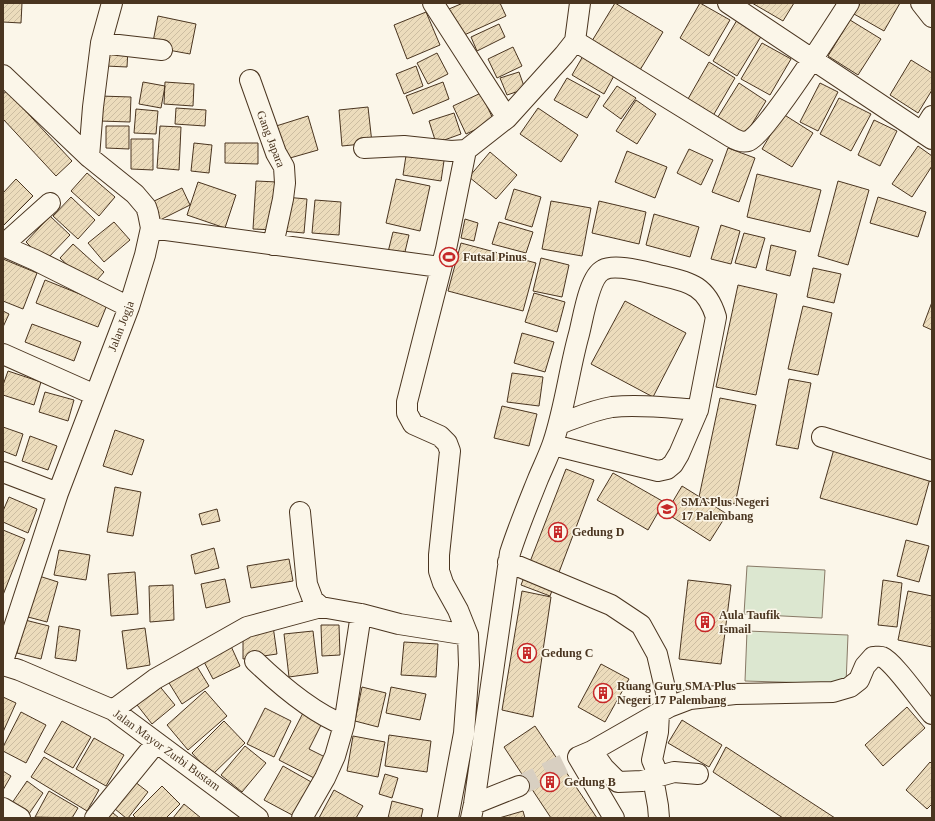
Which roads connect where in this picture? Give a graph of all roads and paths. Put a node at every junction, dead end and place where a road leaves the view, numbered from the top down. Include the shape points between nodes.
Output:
1 (112, 3) edge
2 (433, 3) edge
3 (580, 3) edge
4 (728, 3) edge
5 (849, 3) edge
6 (920, 3) edge
7 (932, 17) edge
8 (575, 41) junction
9 (101, 42) junction
10 (162, 50) dead end
11 (813, 59) junction
12 (250, 80) dead end
13 (6, 83) edge
14 (507, 118) junction
15 (929, 129) edge
16 (364, 148) dead end
17 (466, 150) junction
18 (89, 157) junction
19 (50, 203) dead end
20 (151, 228) junction
21 (3, 245) edge
22 (273, 245) junction
23 (440, 267) junction
24 (129, 307) junction
25 (3, 354) edge
26 (95, 395) junction
27 (698, 410) junction
28 (559, 424) junction
29 (822, 437) dead end
30 (553, 445) junction
31 (932, 471) edge
32 (3, 472) edge
33 (58, 493) junction
34 (300, 512) dead end
35 (508, 562) junction
36 (321, 607) junction
37 (361, 614) junction
38 (468, 635) junction
39 (3, 661) edge
40 (255, 661) dead end
41 (3, 665) edge
42 (113, 710) junction
43 (664, 710) junction
44 (932, 714) edge
45 (344, 725) junction
46 (156, 743) junction
47 (592, 751) junction
48 (698, 774) dead end
49 (656, 777) junction
50 (519, 786) tunnel mouth
51 (3, 808) edge
52 (473, 811) edge
53 (20, 818) edge
54 (95, 818) edge
55 (258, 818) edge
56 (302, 818) edge
57 (448, 818) edge
58 (614, 818) edge
59 (659, 818) edge

1 - 9 street
2 - 14 street
3 - 8 street
4 - 11 street
5 - 11 street
6 - 7 street
8 - 11 street via 740,141 749,141 756,136
8 - 14 street
9 - 10 street
9 - 18 street
11 - 15 street
12 - 22 street, Gang Japara via 276,153 284,167 283,199
13 - 18 street
14 - 17 street
16 - 17 street via 404,146
17 - 23 street
18 - 20 street via 135,194 148,213
19 - 21 street
20 - 22 street
20 - 24 street, Jalan Jogja
21 - 24 street
22 - 23 street
23 - 38 street via 407,402 407,414 413,424 440,436 450,451 439,555 440,571 443,583
24 - 26 street, Jalan Jogja
25 - 26 street
26 - 33 street, Jalan Jogja
27 - 28 street via 635,406 611,408 590,412
27 - 28 street via 716,317 713,306 699,289 684,281 612,267 597,275 592,286 577,340
27 - 30 street via 680,454 667,469 658,471
28 - 30 street
29 - 31 street
30 - 35 street via 518,525
32 - 33 street
33 - 39 street, Jalan Jogja
34 - 36 street via 307,584 313,600
35 - 43 street via 611,605 641,625 657,654 666,688
35 - 52 street
36 - 37 street
36 - 42 street via 247,627 155,679
37 - 38 street via 398,624
37 - 45 street
38 - 57 street via 469,665 464,733
40 - 45 street via 280,684 313,708
41 - 42 street, Jalan Mayor Zurbi Bustam
42 - 46 street, Jalan Mayor Zurbi Bustam
43 - 44 street via 690,699 723,695 833,692 850,687 859,680 865,666 873,657 882,657 891,663
43 - 47 street
43 - 49 street via 652,760
45 - 56 street via 335,756
46 - 54 street
46 - 55 street, Jalan Mayor Zurbi Bustam
47 - 49 street via 618,782 642,781
47 - 58 street via 578,757
48 - 49 street via 674,772
49 - 59 street
50 - 52 street
51 - 53 street

